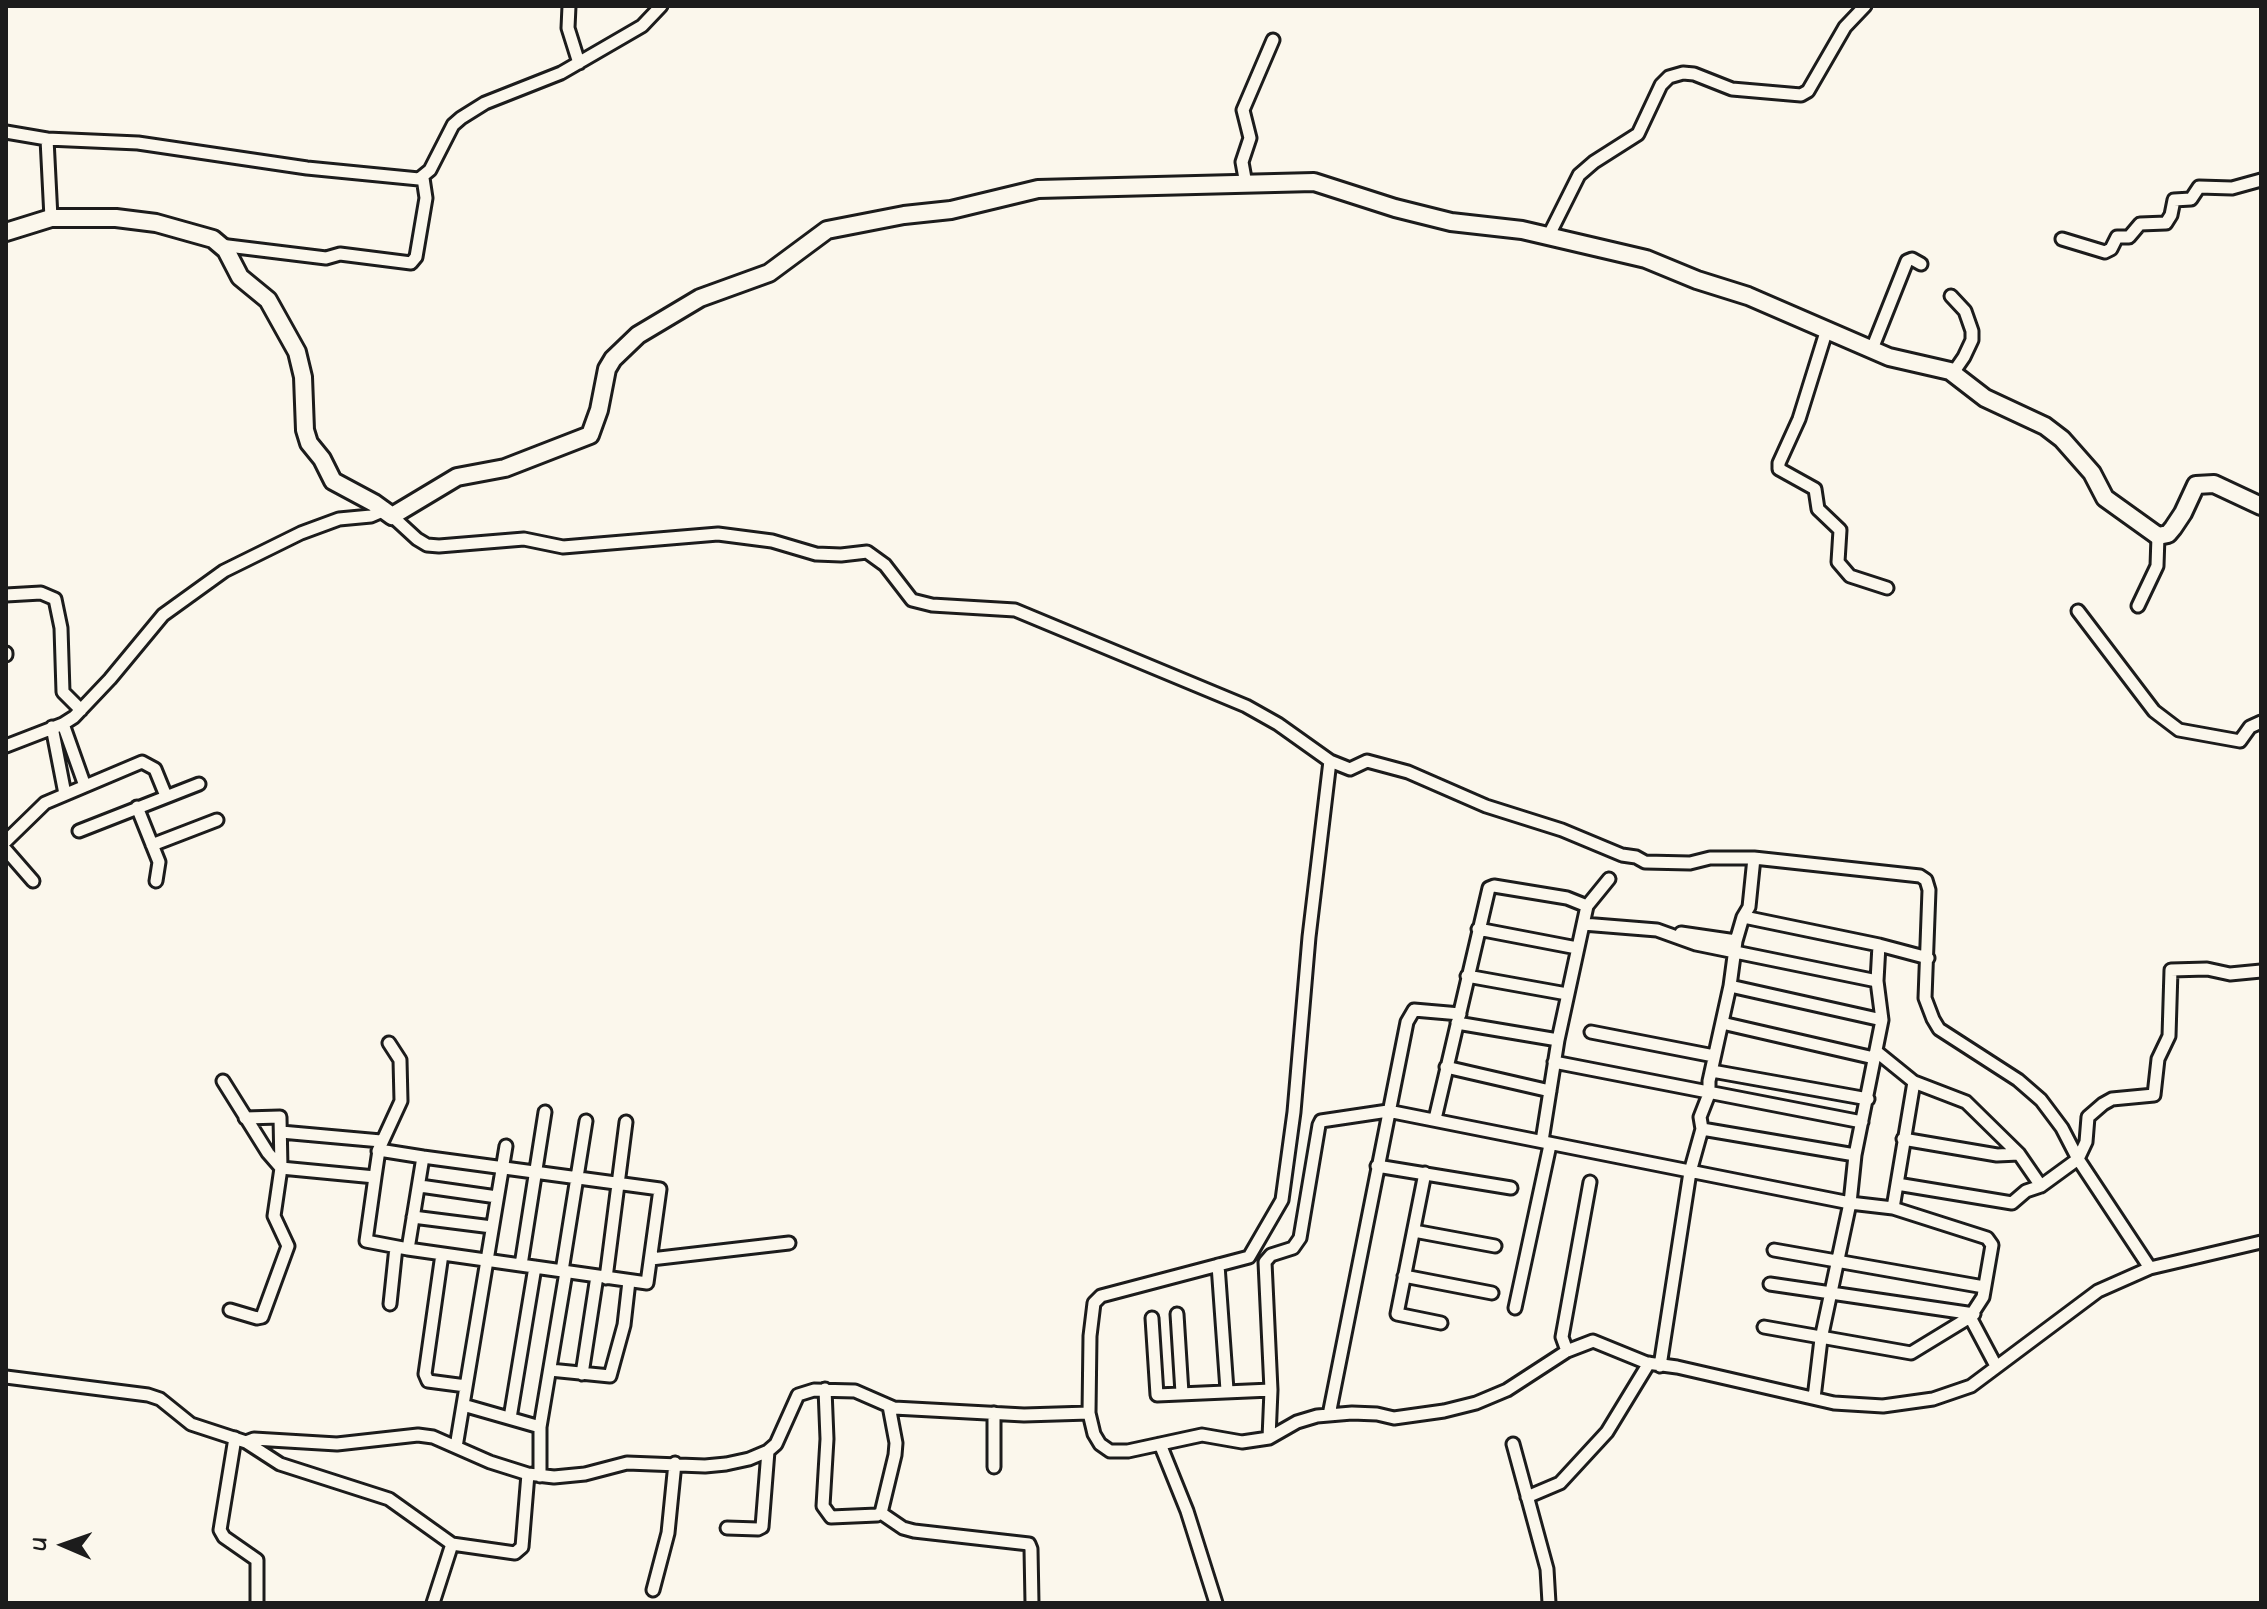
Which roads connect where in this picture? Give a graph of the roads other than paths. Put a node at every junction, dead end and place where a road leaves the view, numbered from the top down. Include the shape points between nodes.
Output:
1 (569, 6) edge
2 (661, 6) edge
3 (1865, 6) edge
4 (1273, 40) dead end
5 (579, 63) junction
6 (6, 132) edge
7 (47, 139) junction
8 (423, 178) junction
9 (2261, 180) edge
10 (1246, 184) junction
11 (51, 218) junction
12 (6, 232) edge
13 (1549, 235) junction
14 (2062, 239) dead end
15 (220, 245) junction
16 (1921, 264) dead end
17 (1951, 296) dead end
18 (1827, 329) junction
19 (1872, 349) junction
20 (1953, 373) junction
21 (2261, 506) edge
22 (388, 513) junction
23 (2158, 536) junction
24 (1887, 588) dead end
25 (6, 595) edge
26 (2138, 606) dead end
27 (2078, 611) dead end
28 (81, 710) junction
29 (2261, 722) edge
30 (58, 726) junction
31 (6, 746) edge
32 (1330, 761) junction
33 (199, 784) dead end
34 (85, 786) junction
35 (65, 794) junction
36 (166, 796) junction
37 (137, 807) junction
38 (217, 820) dead end
39 (79, 831) dead end
40 (6, 841) edge
41 (152, 845) junction
42 (6, 850) edge
43 (1754, 858) junction
44 (1609, 879) dead end
45 (33, 881) dead end
46 (156, 881) dead end
47 (1587, 906) junction
48 (1744, 917) junction
49 (1583, 924) junction
50 (1478, 929) junction
51 (1879, 945) junction
52 (1735, 947) junction
53 (1577, 948) junction
54 (1928, 958) junction
55 (2261, 971) edge
56 (1467, 976) junction
57 (1877, 981) junction
58 (1730, 986) junction
59 (1567, 994) junction
60 (1458, 1018) junction
61 (1882, 1020) junction
62 (1722, 1023) junction
63 (1591, 1032) dead end
64 (1558, 1040) junction
65 (389, 1043) dead end
66 (1875, 1055) junction
67 (1714, 1056) junction
68 (1554, 1062) junction
69 (1446, 1067) junction
70 (1712, 1071) junction
71 (223, 1081) dead end
72 (1914, 1082) junction
73 (1550, 1091) junction
74 (1709, 1094) junction
75 (1868, 1099) junction
76 (1388, 1111) junction
77 (545, 1112) dead end
78 (245, 1118) junction
79 (1435, 1119) junction
80 (586, 1121) dead end
81 (626, 1122) dead end
82 (1862, 1122) junction
83 (1702, 1129) junction
84 (281, 1132) junction
85 (1903, 1139) junction
86 (1546, 1143) junction
87 (379, 1146) junction
88 (506, 1146) dead end
89 (2019, 1154) junction
90 (1855, 1155) junction
91 (423, 1157) junction
92 (2078, 1159) junction
93 (503, 1166) junction
94 (1377, 1166) junction
95 (281, 1168) junction
96 (537, 1172) junction
97 (1690, 1172) junction
98 (1425, 1173) junction
99 (375, 1177) junction
100 (577, 1177) junction
101 (1590, 1182) dead end
102 (618, 1183) junction
103 (1897, 1184) junction
104 (420, 1186) junction
105 (2041, 1186) junction
106 (1511, 1188) dead end
107 (497, 1197) junction
108 (1850, 1203) junction
109 (1893, 1208) junction
110 (413, 1217) junction
111 (492, 1227) junction
112 (1414, 1231) junction
113 (2261, 1242) edge
114 (789, 1243) dead end
115 (1495, 1246) dead end
116 (402, 1248) junction
117 (1774, 1250) dead end
118 (442, 1254) junction
119 (651, 1259) junction
120 (487, 1261) junction
121 (1838, 1262) junction
122 (521, 1265) junction
123 (1218, 1265) junction
124 (535, 1267) junction
125 (2150, 1268) junction
126 (564, 1272) junction
127 (1404, 1276) junction
128 (602, 1277) junction
129 (629, 1281) junction
130 (1770, 1284) dead end
131 (1984, 1287) junction
132 (1831, 1292) junction
133 (1492, 1293) dead end
134 (390, 1304) dead end
135 (1515, 1308) dead end
136 (230, 1310) dead end
137 (1177, 1314) dead end
138 (1972, 1315) junction
139 (1152, 1318) dead end
140 (1441, 1323) dead end
141 (1764, 1327) dead end
142 (1821, 1339) junction
143 (1567, 1351) junction
144 (1655, 1364) junction
145 (1996, 1366) junction
146 (550, 1370) junction
147 (582, 1374) junction
148 (6, 1377) edge
149 (466, 1386) junction
150 (825, 1389) junction
151 (1227, 1390) junction
152 (1271, 1390) junction
153 (1182, 1393) junction
154 (1814, 1398) junction
155 (463, 1405) junction
156 (889, 1406) junction
157 (994, 1413) junction
158 (1089, 1413) junction
159 (1329, 1415) junction
160 (510, 1418) junction
161 (540, 1427) junction
162 (1269, 1438) junction
163 (240, 1440) junction
164 (1160, 1444) junction
165 (1513, 1444) dead end
166 (456, 1447) junction
167 (768, 1451) junction
168 (675, 1463) junction
169 (994, 1467) dead end
170 (534, 1475) junction
171 (1527, 1497) junction
172 (881, 1513) junction
173 (727, 1528) dead end
174 (452, 1544) junction
175 (653, 1590) dead end
176 (257, 1603) edge
177 (433, 1603) edge
178 (1032, 1603) edge
179 (1216, 1603) edge
180 (1549, 1603) edge

1 - 5 street via 568,28
2 - 5 street via 642,26
3 - 13 street via 1801,95 1732,89 1694,74 1669,77 1638,134 1579,175
4 - 10 street via 1243,110 1250,138 1242,162
5 - 8 street via 461,118
6 - 7 street
7 - 8 street via 138,143 307,168
7 - 11 street
8 - 15 street via 426,198 411,263
9 - 14 street via 2232,188 2202,185 2191,199 2175,199 2166,223 2140,224 2129,237 2117,237 2105,252
10 - 13 street via 1314,182 1451,222
10 - 22 street via 1038,189 951,210 827,230 769,273 700,298 638,335 607,369 590,435 517,464 457,477
11 - 12 street
11 - 15 street via 156,223 199,233
13 - 18 street via 1646,259
15 - 22 street via 240,277 268,300 297,352 309,443 333,481
16 - 19 street via 1907,261
17 - 20 street via 1965,311 1972,331
18 - 19 street
18 - 24 street via 1779,469 1815,489 1818,509 1840,530 1838,562 1850,576
19 - 20 street
20 - 23 street via 1985,398 2062,439 2092,473 2105,498
21 - 23 street via 2214,484 2196,485 2173,528
22 - 28 street via 324,524 224,571 163,615
22 - 32 street via 417,539 439,546 524,539 563,547 718,534 816,554 867,552 885,565 912,600 1015,610 1246,706
23 - 26 street via 2157,566
25 - 28 street via 41,593 55,599 63,692
27 - 29 street via 2154,711 2179,730 2240,741
28 - 30 street
30 - 31 street
30 - 34 street
30 - 35 street
32 - 43 street via 1350,769 1367,761 1408,772 1486,806 1645,862
32 - 123 street via 1282,1200 1249,1257
33 - 36 street
34 - 35 street
34 - 36 street via 142,762 155,769
35 - 40 street via 45,803
36 - 37 street
37 - 39 street
37 - 41 street
38 - 41 street
41 - 46 street via 159,862
42 - 45 street
43 - 48 street
43 - 54 street via 1920,876 1929,890
44 - 47 street
47 - 49 street
47 - 50 street via 1494,886
48 - 51 street
48 - 52 street
49 - 52 street via 1657,930 1696,944
49 - 53 street
50 - 53 street
50 - 56 street
51 - 54 street
51 - 57 street
52 - 57 street
52 - 58 street
53 - 59 street
54 - 92 street via 1925,998 1939,1029 2041,1100
55 - 92 street via 2171,970 2169,1036 2158,1059 2154,1095 2112,1099 2090,1115
56 - 59 street
56 - 60 street
57 - 61 street
58 - 61 street
58 - 62 street
59 - 64 street
60 - 64 street
60 - 69 street
60 - 76 street via 1411,1012
61 - 66 street
62 - 66 street
62 - 67 street
63 - 67 street
64 - 68 street
65 - 87 street via 400,1060 401,1101
66 - 72 street
66 - 75 street
67 - 70 street
68 - 73 street
68 - 74 street
69 - 73 street
69 - 79 street
70 - 74 street
70 - 75 street
71 - 78 street
72 - 85 street
72 - 89 street via 1966,1102
73 - 86 street
74 - 82 street
74 - 83 street via 1701,1110
75 - 82 street
76 - 79 street
76 - 94 street
76 - 152 street via 1324,1119 1319,1125 1300,1238 1293,1248 1271,1255 1265,1265
77 - 96 street
78 - 84 street via 280,1117
78 - 95 street
79 - 86 street
80 - 100 street
81 - 102 street
82 - 90 street
83 - 90 street
83 - 97 street
84 - 87 street
84 - 95 street
85 - 89 street
85 - 103 street
86 - 97 street
86 - 135 street
87 - 91 street
87 - 99 street
88 - 93 street
89 - 105 street
90 - 108 street
91 - 93 street
91 - 104 street
92 - 105 street
92 - 125 street
93 - 96 street
93 - 107 street
94 - 98 street
94 - 159 street
95 - 99 street
95 - 136 street via 274,1216 288,1246 264,1315
96 - 100 street
96 - 122 street
97 - 108 street
97 - 144 street
98 - 106 street
98 - 112 street
99 - 116 street via 366,1241
100 - 102 street
100 - 126 street
101 - 143 street via 1562,1337
102 - 119 street via 660,1189
102 - 128 street
103 - 105 street via 2012,1203
103 - 109 street
104 - 107 street
104 - 110 street
107 - 111 street
108 - 109 street
108 - 121 street
109 - 131 street via 1991,1241
110 - 111 street
110 - 116 street
111 - 120 street
112 - 115 street
112 - 127 street
113 - 125 street
114 - 119 street
116 - 118 street
116 - 134 street
117 - 121 street
118 - 120 street
118 - 149 street via 425,1374 428,1381
119 - 129 street via 647,1283
120 - 122 street
120 - 149 street
121 - 131 street
121 - 132 street
122 - 124 street
123 - 151 street
123 - 158 street via 1097,1299 1090,1336
124 - 126 street
124 - 160 street
125 - 145 street via 2098,1291
126 - 128 street
126 - 146 street
127 - 133 street
127 - 140 street via 1397,1314
128 - 129 street
128 - 147 street
129 - 147 street via 612,1374
130 - 132 street
131 - 138 street
132 - 138 street
132 - 142 street
137 - 153 street
138 - 142 street via 1911,1353
138 - 145 street
139 - 153 street via 1157,1395
141 - 142 street
142 - 154 street
143 - 144 street via 1593,1341
143 - 159 street via 1507,1390 1476,1403 1408,1418
144 - 154 street
144 - 171 street via 1607,1432 1560,1483
145 - 154 street via 1960,1391 1933,1399 1868,1407
146 - 147 street
146 - 161 street
148 - 163 street via 148,1395 191,1424
149 - 155 street
150 - 156 street via 855,1391
150 - 167 street via 798,1395 782,1436
150 - 172 street via 824,1512 831,1517
151 - 152 street
151 - 153 street
152 - 162 street
155 - 160 street
155 - 166 street
156 - 157 street
156 - 172 street via 896,1443
157 - 158 street
157 - 169 street
158 - 164 street via 1094,1434 1110,1451
159 - 162 street via 1297,1422
160 - 161 street
161 - 170 street
162 - 164 street via 1242,1442 1202,1435
163 - 166 street via 337,1444 418,1435
163 - 174 street via 280,1464 389,1499
163 - 176 street via 220,1530 257,1560
164 - 179 street
165 - 171 street
166 - 170 street
167 - 168 street via 726,1464
167 - 173 street via 762,1527
168 - 170 street via 627,1463 585,1474
168 - 175 street via 668,1533
170 - 174 street via 519,1552
171 - 180 street via 1547,1569
172 - 178 street via 914,1531 1029,1544
174 - 177 street

